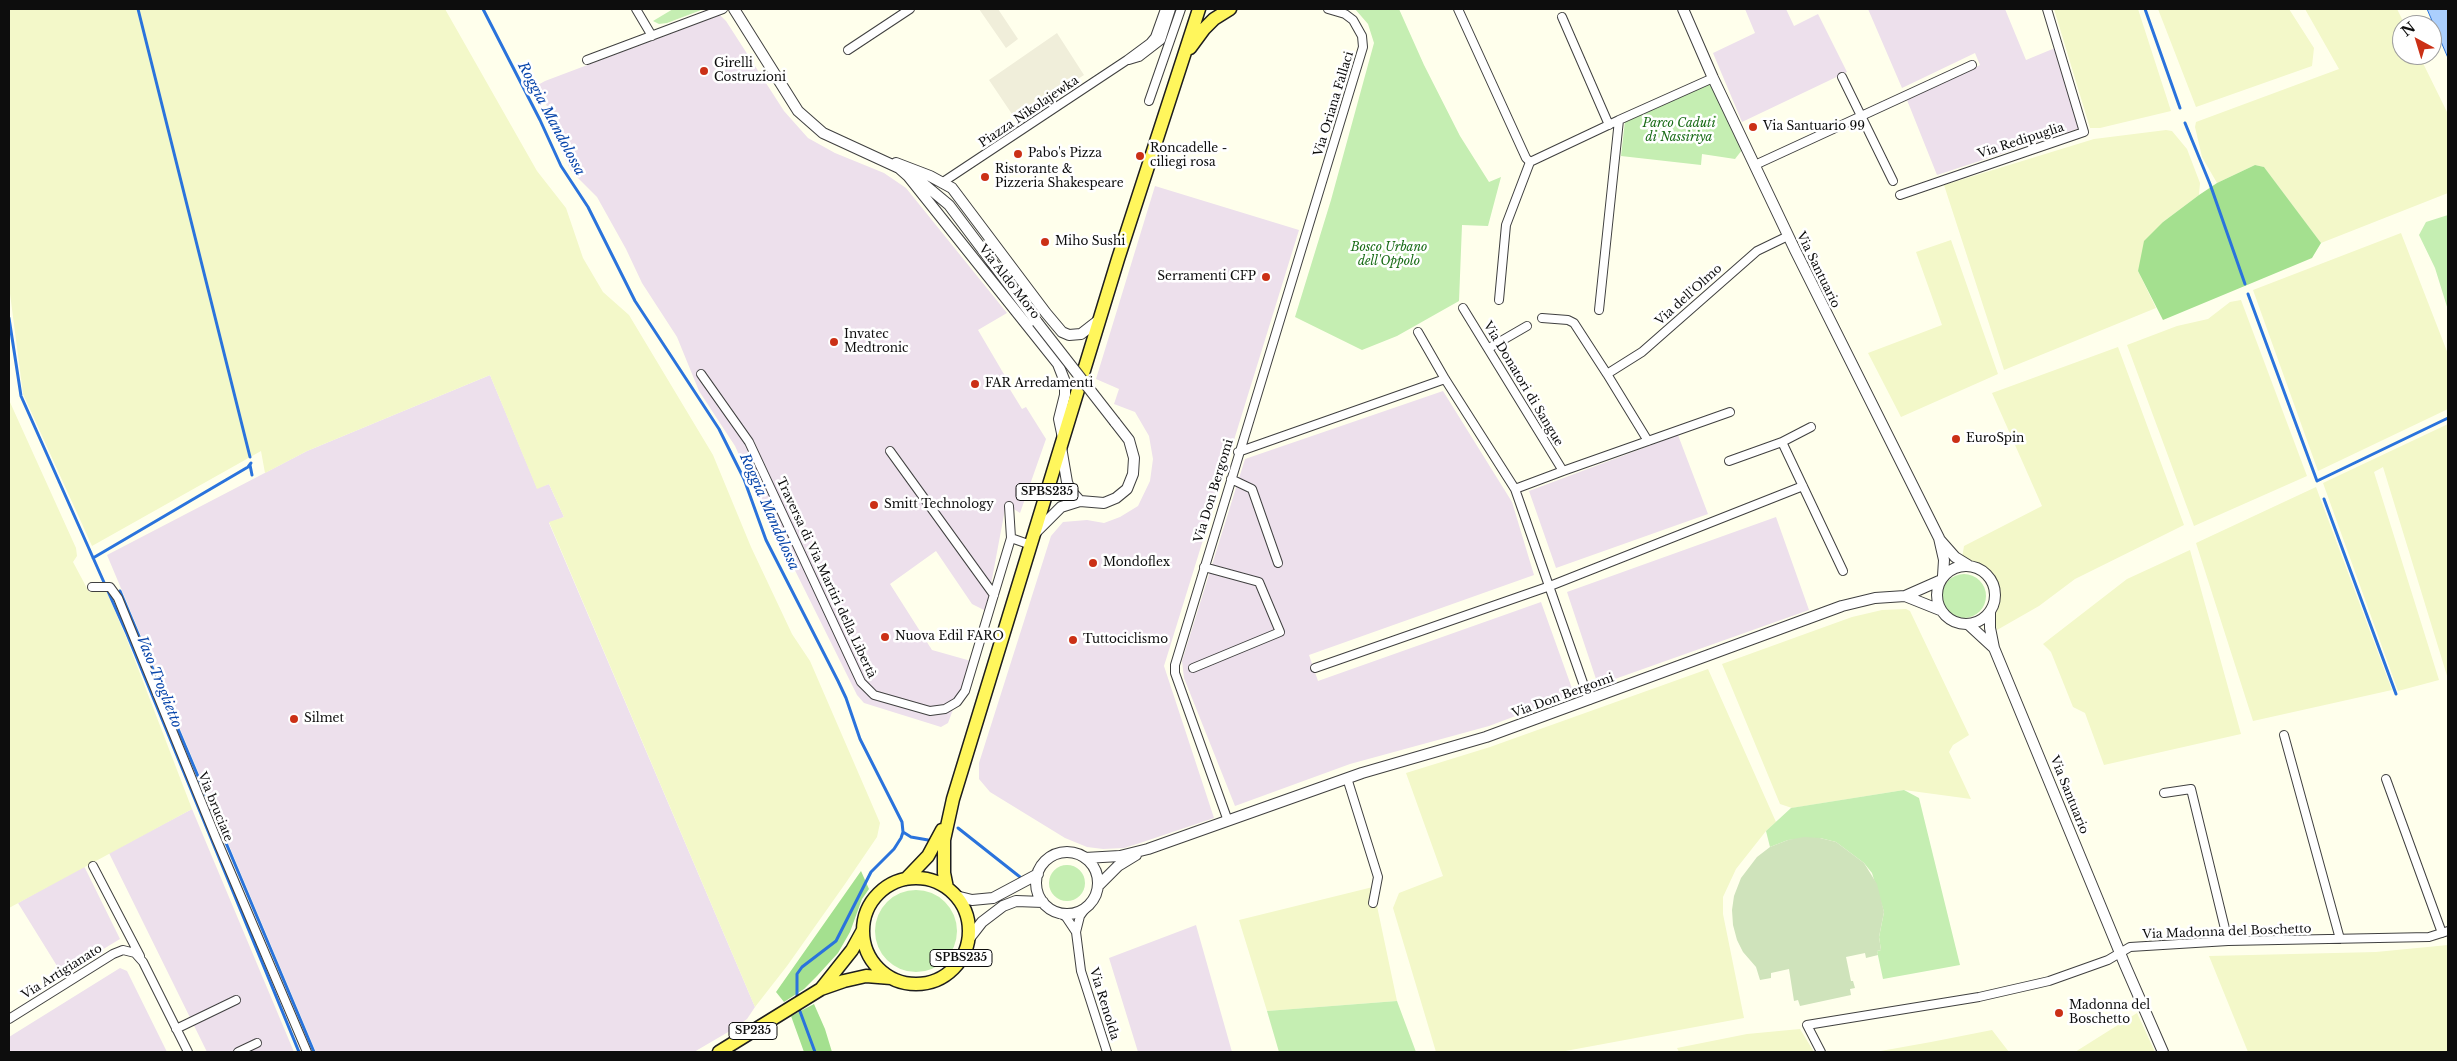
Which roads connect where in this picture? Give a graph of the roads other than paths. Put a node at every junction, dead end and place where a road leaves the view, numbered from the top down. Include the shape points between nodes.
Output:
1 (636, 9) edge
2 (723, 9) edge
3 (734, 9) edge
4 (910, 9) edge
5 (1165, 9) edge
6 (1171, 9) edge
7 (1181, 9) edge
8 (1199, 9) edge
9 (1223, 9) edge
10 (1228, 9) edge
11 (1328, 9) edge
12 (1458, 9) edge
13 (1683, 9) edge
14 (2047, 9) edge
15 (1562, 17) dead end
16 (652, 36) junction
17 (848, 50) dead end
18 (1183, 59) junction
19 (587, 60) dead end
20 (1127, 60) junction
21 (1972, 65) dead end
22 (1842, 77) dead end
23 (1713, 78) junction
24 (1150, 101) dead end
25 (1860, 116) junction
26 (1618, 120) junction
27 (1609, 125) junction
28 (889, 162) junction
29 (1530, 162) junction
30 (1755, 165) junction
31 (1894, 181) dead end
32 (943, 182) junction
33 (929, 193) junction
34 (1900, 195) dead end
35 (938, 211) junction
36 (1309, 223) joint
37 (1788, 236) junction
38 (989, 261) junction
39 (1499, 300) dead end
40 (1463, 308) dead end
41 (1600, 310) dead end
42 (1100, 318) junction
43 (1542, 318) dead end
44 (1527, 326) dead end
45 (1418, 332) dead end
46 (1489, 348) junction
47 (701, 374) dead end
48 (1606, 374) junction
49 (1445, 380) junction
50 (1730, 412) dead end
51 (1811, 427) dead end
52 (1648, 441) junction
53 (1782, 442) junction
54 (1062, 443) junction
55 (890, 451) dead end
56 (1238, 452) junction
57 (1729, 461) dead end
58 (1562, 471) junction
59 (1231, 478) junction
60 (1802, 486) junction
61 (1515, 490) junction
62 (1080, 501) junction
63 (1009, 506) dead end
64 (1012, 538) junction
65 (1939, 538) junction
66 (1032, 540) junction
67 (1278, 563) dead end
68 (1969, 566) junction
69 (1204, 568) junction
70 (1843, 572) dead end
71 (1941, 579) junction
72 (1550, 586) junction
73 (92, 587) dead end
74 (994, 595) junction
75 (1905, 596) junction
76 (1940, 610) junction
77 (1990, 611) junction
78 (1968, 624) junction
79 (1994, 648) junction
80 (1193, 668) dead end
81 (1315, 668) dead end
82 (1589, 700) junction
83 (2284, 735) dead end
84 (1347, 778) junction
85 (2386, 779) dead end
86 (2164, 792) dead end
87 (948, 817) junction
88 (1228, 822) junction
89 (1148, 849) junction
90 (1085, 858) junction
91 (93, 866) dead end
92 (1038, 874) junction
93 (906, 879) junction
94 (1098, 886) junction
95 (951, 892) junction
96 (1043, 902) junction
97 (1372, 903) dead end
98 (1085, 908) junction
99 (1060, 913) junction
100 (863, 930) junction
101 (1076, 932) junction
102 (2445, 932) edge
103 (2340, 939) junction
104 (968, 940) junction
105 (2228, 941) junction
106 (2120, 952) junction
107 (144, 962) junction
108 (891, 978) junction
109 (821, 989) junction
110 (236, 1000) dead end
111 (787, 1010) joint
112 (9, 1019) edge
113 (176, 1029) junction
114 (257, 1043) dead end
115 (188, 1052) edge
116 (238, 1052) edge
117 (307, 1052) edge
118 (719, 1052) edge
119 (1106, 1052) edge
120 (1821, 1052) edge
121 (2164, 1052) edge

1 - 16 street
2 - 16 street
3 - 28 street, Via Aldo Moro via 798,111 823,133
4 - 17 street
5 - 20 street, Piazza Nikolajewka via 1153,40
6 - 20 street, Piazza Nikolajewka via 1158,44 1139,57
7 - 24 street
8 - 18 main road
9 - 10 main road
10 - 18 main road via 1204,29
11 - 36 street, Via Oriana Fallaci via 1353,20 1362,36 1363,47
12 - 29 street
13 - 23 street, Via Santuario
14 - 34 street, Via Redipuglia via 2084,132
15 - 27 street
16 - 19 street
18 - 42 main road
20 - 32 street, Piazza Nikolajewka
21 - 25 street
22 - 25 street
23 - 26 street
23 - 30 street, Via Santuario
25 - 30 street
25 - 31 street
26 - 27 street
26 - 41 street
27 - 29 street
28 - 32 street, Via Aldo Moro
28 - 33 street, Via Aldo Moro
29 - 39 street via 1506,225
30 - 37 street, Via Santuario
32 - 33 street
32 - 42 street, Via Aldo Moro via 952,188 1062,332 1081,334
33 - 35 street, Via Aldo Moro
33 - 38 street via 949,206
35 - 38 street
35 - 54 street, Via Aldo Moro via 1061,370 1065,395 1059,419
36 - 56 street, Via Don Bergomi
37 - 48 street, Via dell'Olmo via 1757,251 1642,352
37 - 65 street, Via Santuario
38 - 62 street, bridge via 1129,440 1134,458 1133,474 1127,489 1104,503
40 - 46 street, Via Donatori di Sangue
42 - 54 main road
43 - 48 street via 1574,323
44 - 46 street
45 - 49 street
46 - 58 street, Via Donatori di Sangue
47 - 74 street, Traversa di Via Martiri della Libertà via 749,442 861,682 874,695 930,711 945,709 957,702 965,690
48 - 52 street
49 - 56 street
49 - 61 street
50 - 52 street
51 - 53 street
52 - 58 street
53 - 57 street
53 - 60 street
54 - 62 street, Via Aldo Moro via 1066,482
54 - 66 main road, SPBS235
55 - 74 street
56 - 59 street, Via Don Bergomi
58 - 61 street
59 - 67 street via 1252,489
59 - 69 street, Via Don Bergomi
60 - 70 street
60 - 72 street
61 - 72 street
62 - 66 street via 1060,507
63 - 64 street
64 - 66 street
64 - 74 street, Traversa di Via Martiri della Libertà
65 - 68 street, Via Santuario via 1955,557
65 - 71 street, Via Santuario via 1944,560
66 - 87 main road, SPBS235
68 - 71 street via 1960,566
68 - 77 street via 1987,574 1992,583 1995,592
69 - 80 street via 1259,582 1280,632
69 - 88 street, Via Don Bergomi via 1177,654 1175,673
71 - 75 street, Via Don Bergomi
71 - 76 street via 1936,591
72 - 81 street
72 - 82 street
73 - 117 street, Via bruciate via 105,586 112,589 118,598
75 - 76 street, Via Don Bergomi
75 - 82 street, Via Don Bergomi via 1875,598 1842,606
76 - 78 street via 1957,624
77 - 78 street via 1984,618
77 - 79 street, Via Santuario
78 - 79 street, Via Santuario
79 - 106 street, Via Santuario
82 - 84 street, Via Don Bergomi via 1486,737
83 - 103 street
84 - 88 street, Via Don Bergomi
84 - 97 street via 1378,877
85 - 102 street
86 - 105 street via 2191,789
87 - 93 main road, SPBS235 via 931,852
87 - 95 main road, SPBS235 via 943,857
88 - 89 street, Via Don Bergomi
89 - 90 street, Via Don Bergomi via 1120,856
89 - 94 street, Via Don Bergomi via 1118,866
90 - 92 street, Via Don Bergomi via 1070,852 1055,855 1043,864
90 - 94 street via 1095,870
91 - 107 street
92 - 95 street via 993,898 972,900
92 - 96 street via 1038,894
93 - 95 main road via 927,879
93 - 100 main road, SPBS235 via 881,892 872,903
94 - 98 street, Via Don Bergomi via 1094,899
95 - 104 main road, SPBS235 via 961,903 968,921
96 - 99 street
96 - 104 street via 1016,901 1003,906 982,922
98 - 99 street via 1073,914
98 - 101 street, Via Renolda
99 - 101 street via 1066,916
100 - 108 main road via 871,958
100 - 109 main road, SPBS235 via 852,950
101 - 119 street, Via Renolda via 1081,971
102 - 103 street, Via Madonna del Boschetto via 2430,937
103 - 105 street, Via Madonna del Boschetto
104 - 108 main road, SPBS235 via 958,963 939,978 915,984
105 - 106 street, Via Madonna del Boschetto via 2130,947
106 - 120 street, Via Madonna del Boschetto via 2086,969 2049,981 1979,997 1807,1025
106 - 121 street, Via Santuario
107 - 112 street, Via Artigianato via 135,953 123,950 113,954
107 - 113 street
108 - 109 main road, SPBS235 via 866,976
109 - 111 main road, SPBS235
110 - 113 street
111 - 118 main road, SP235
113 - 115 street
114 - 116 street

